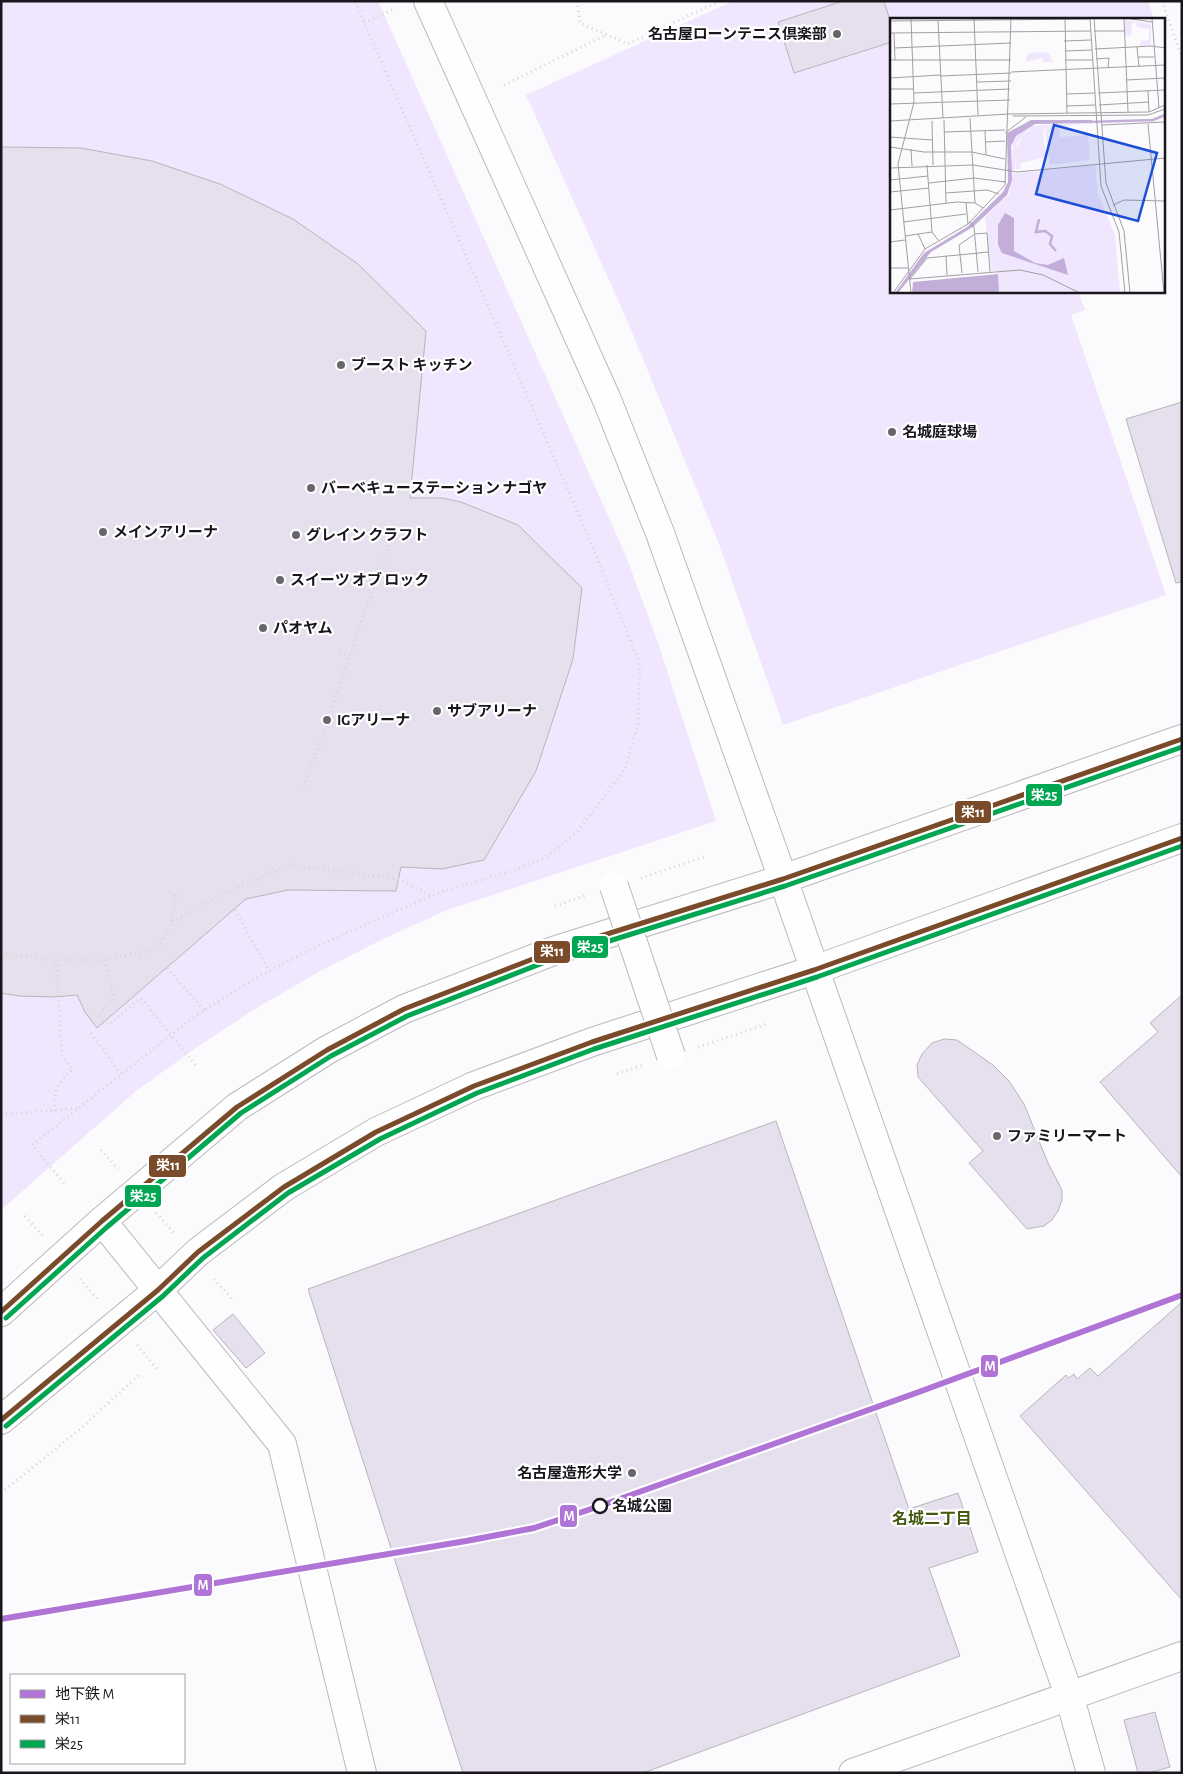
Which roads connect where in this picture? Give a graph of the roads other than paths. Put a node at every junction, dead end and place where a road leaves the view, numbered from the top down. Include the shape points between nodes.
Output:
1 (428, 1) edge
2 (1182, 739) edge
3 (1182, 838) edge
4 (783, 879) junction
5 (614, 886) road end
6 (814, 970) junction
7 (671, 1056) road end
8 (102, 1221) junction
9 (158, 1290) junction
10 (1, 1312) edge
11 (1, 1420) edge
12 (1182, 1656) edge
13 (1069, 1695) junction
14 (362, 1773) edge
15 (853, 1773) edge
16 (1091, 1773) edge

1 - 4 street via 607,400 660,533
2 - 4 street
3 - 6 street
4 - 6 street
4 - 8 street via 556,950 404,1009 327,1050 237,1106
5 - 7 street, bridge
6 - 9 street via 592,1042 474,1086 376,1132 284,1187 194,1256
6 - 13 street
8 - 9 street
8 - 10 street
9 - 11 street
9 - 14 street via 282,1444
12 - 13 street
13 - 15 street
13 - 16 street

